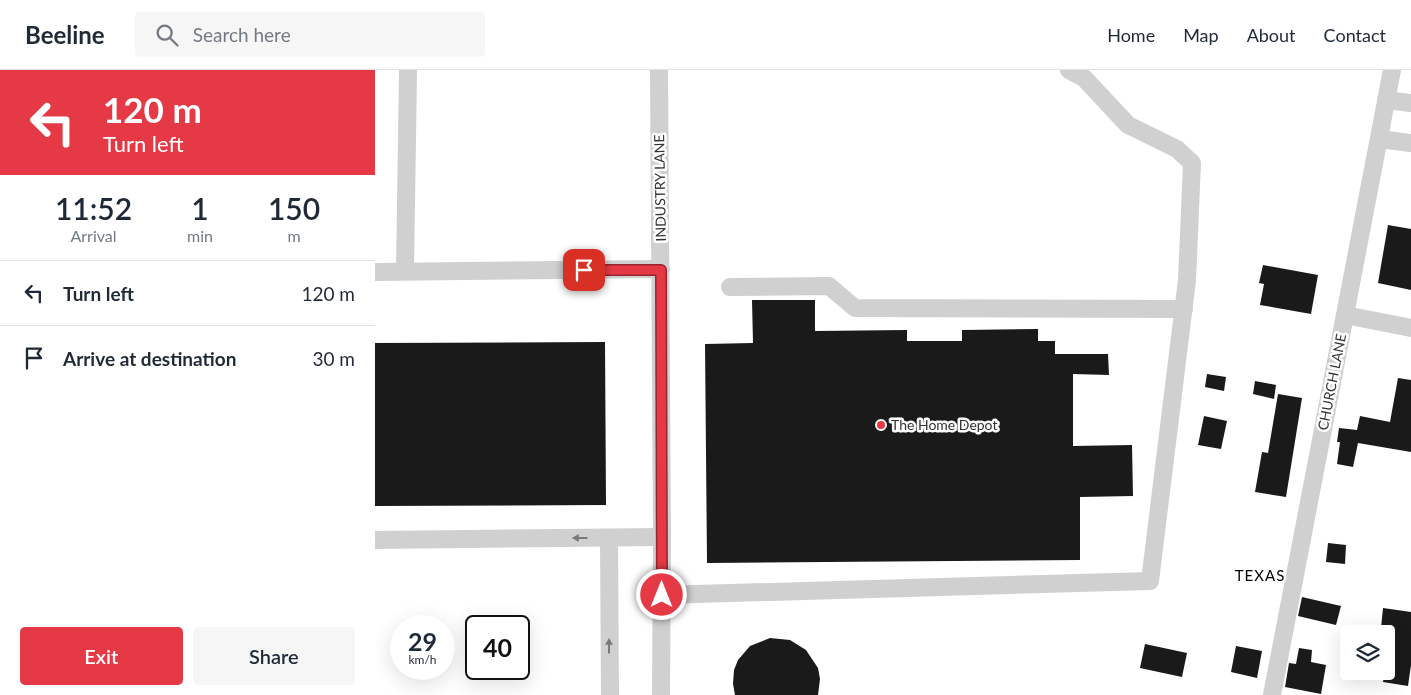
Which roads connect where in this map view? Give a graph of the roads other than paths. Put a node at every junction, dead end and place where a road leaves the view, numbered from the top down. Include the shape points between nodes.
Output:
1 (408, 70) edge
2 (659, 70) edge
3 (1069, 70) edge
4 (1392, 70) edge
5 (1386, 100) junction
6 (1411, 103) edge
7 (1379, 139) junction
8 (1411, 144) edge
9 (661, 270) junction
10 (375, 272) edge
11 (405, 272) junction
12 (730, 287) dead end
13 (1184, 308) junction
14 (1345, 315) junction
15 (1411, 328) edge
16 (609, 538) junction
17 (662, 538) junction
18 (375, 540) edge
19 (662, 595) junction
20 (610, 695) edge
21 (661, 695) edge
22 (1272, 695) edge

1 - 11 street
2 - 9 street, INDUSTRY LANE
3 - 13 street via 1084,78 1128,124 1177,149 1192,163
4 - 5 street, CHURCH LANE
5 - 6 street
5 - 7 street, CHURCH LANE
7 - 8 street
7 - 14 street, CHURCH LANE
9 - 11 street
9 - 17 street, INDUSTRY LANE
10 - 11 street
12 - 13 street via 829,286 855,308
13 - 19 street via 1150,581
14 - 15 street
14 - 22 street, CHURCH LANE
16 - 17 street
16 -> 18 street
20 -> 16 street
17 - 19 street, INDUSTRY LANE
19 - 21 street, INDUSTRY LANE

